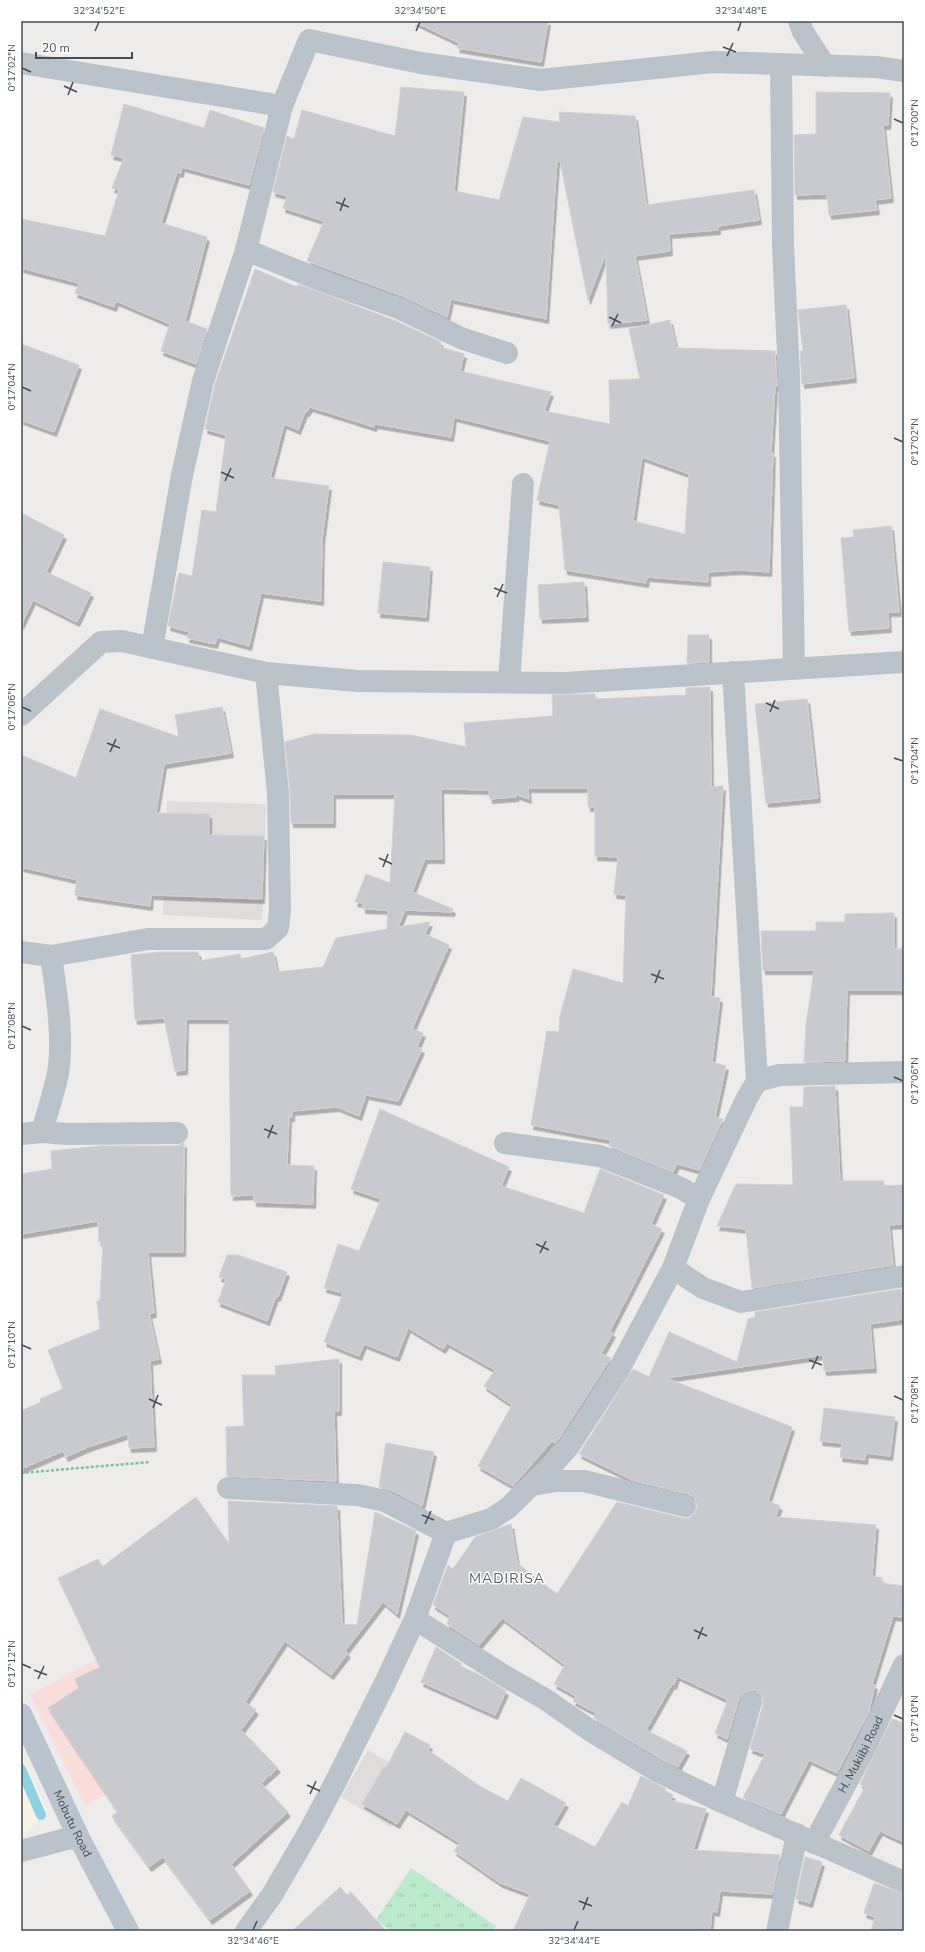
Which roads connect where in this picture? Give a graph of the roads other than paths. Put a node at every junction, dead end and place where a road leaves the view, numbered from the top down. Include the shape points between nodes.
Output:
1 (799, 21) edge
2 (312, 30) edge
3 (21, 63) edge
4 (781, 64) junction
5 (825, 66) junction
6 (904, 71) edge
7 (282, 106) junction
8 (246, 250) junction
9 (507, 353) dead end
10 (523, 484) dead end
11 (152, 648) junction
12 (904, 662) edge
13 (794, 668) junction
14 (266, 672) junction
15 (733, 672) junction
16 (509, 682) junction
17 (21, 715) edge
18 (21, 952) edge
19 (50, 956) junction
20 (904, 1072) edge
21 (757, 1081) junction
22 (31, 1133) edge
23 (177, 1133) dead end
24 (506, 1144) dead end
25 (699, 1199) junction
26 (673, 1268) junction
27 (904, 1276) edge
28 (532, 1485) junction
29 (228, 1488) dead end
30 (685, 1506) dead end
31 (446, 1532) junction
32 (415, 1619) junction
33 (904, 1665) edge
34 (752, 1702) dead end
35 (21, 1714) edge
36 (722, 1802) junction
37 (78, 1836) junction
38 (806, 1839) junction
39 (21, 1851) edge
40 (904, 1882) edge
41 (128, 1931) edge
42 (246, 1931) edge
43 (777, 1931) edge

1 - 5 street via 803,32
2 - 4 street via 421,63 541,80 713,62
2 - 7 street
3 - 7 street
4 - 5 street
4 - 13 street
5 - 6 street via 876,67
7 - 8 street
8 - 9 street via 401,309 461,338
8 - 11 street via 203,381 182,475
10 - 16 street
11 - 14 street
11 - 17 street via 122,641 101,642
12 - 13 street
13 - 15 street
14 - 16 street via 358,681
14 - 19 street via 278,793 278,928 266,939 148,939
15 - 16 street via 564,683
15 - 21 street
18 - 19 street
19 - 22 street via 58,1002 58,1072
20 - 21 street via 780,1075
21 - 25 street
22 - 23 street
24 - 25 street via 600,1156 681,1188
25 - 26 street
26 - 27 street via 703,1288 741,1302
26 - 28 street via 605,1392 569,1446
28 - 30 street via 556,1481 584,1481
28 - 31 street via 508,1508 491,1519
29 - 31 street via 358,1495 384,1501
31 - 32 street
32 - 36 street via 545,1699 626,1754 657,1772
32 - 42 street via 311,1828 272,1895
33 - 38 street, H. Mukiibi Road via 864,1750
34 - 36 street
35 - 37 street, Mobutu Road
36 - 38 street
37 - 39 street
37 - 41 street, Mobutu Road
38 - 40 street
38 - 43 street, H. Mukiibi Road

